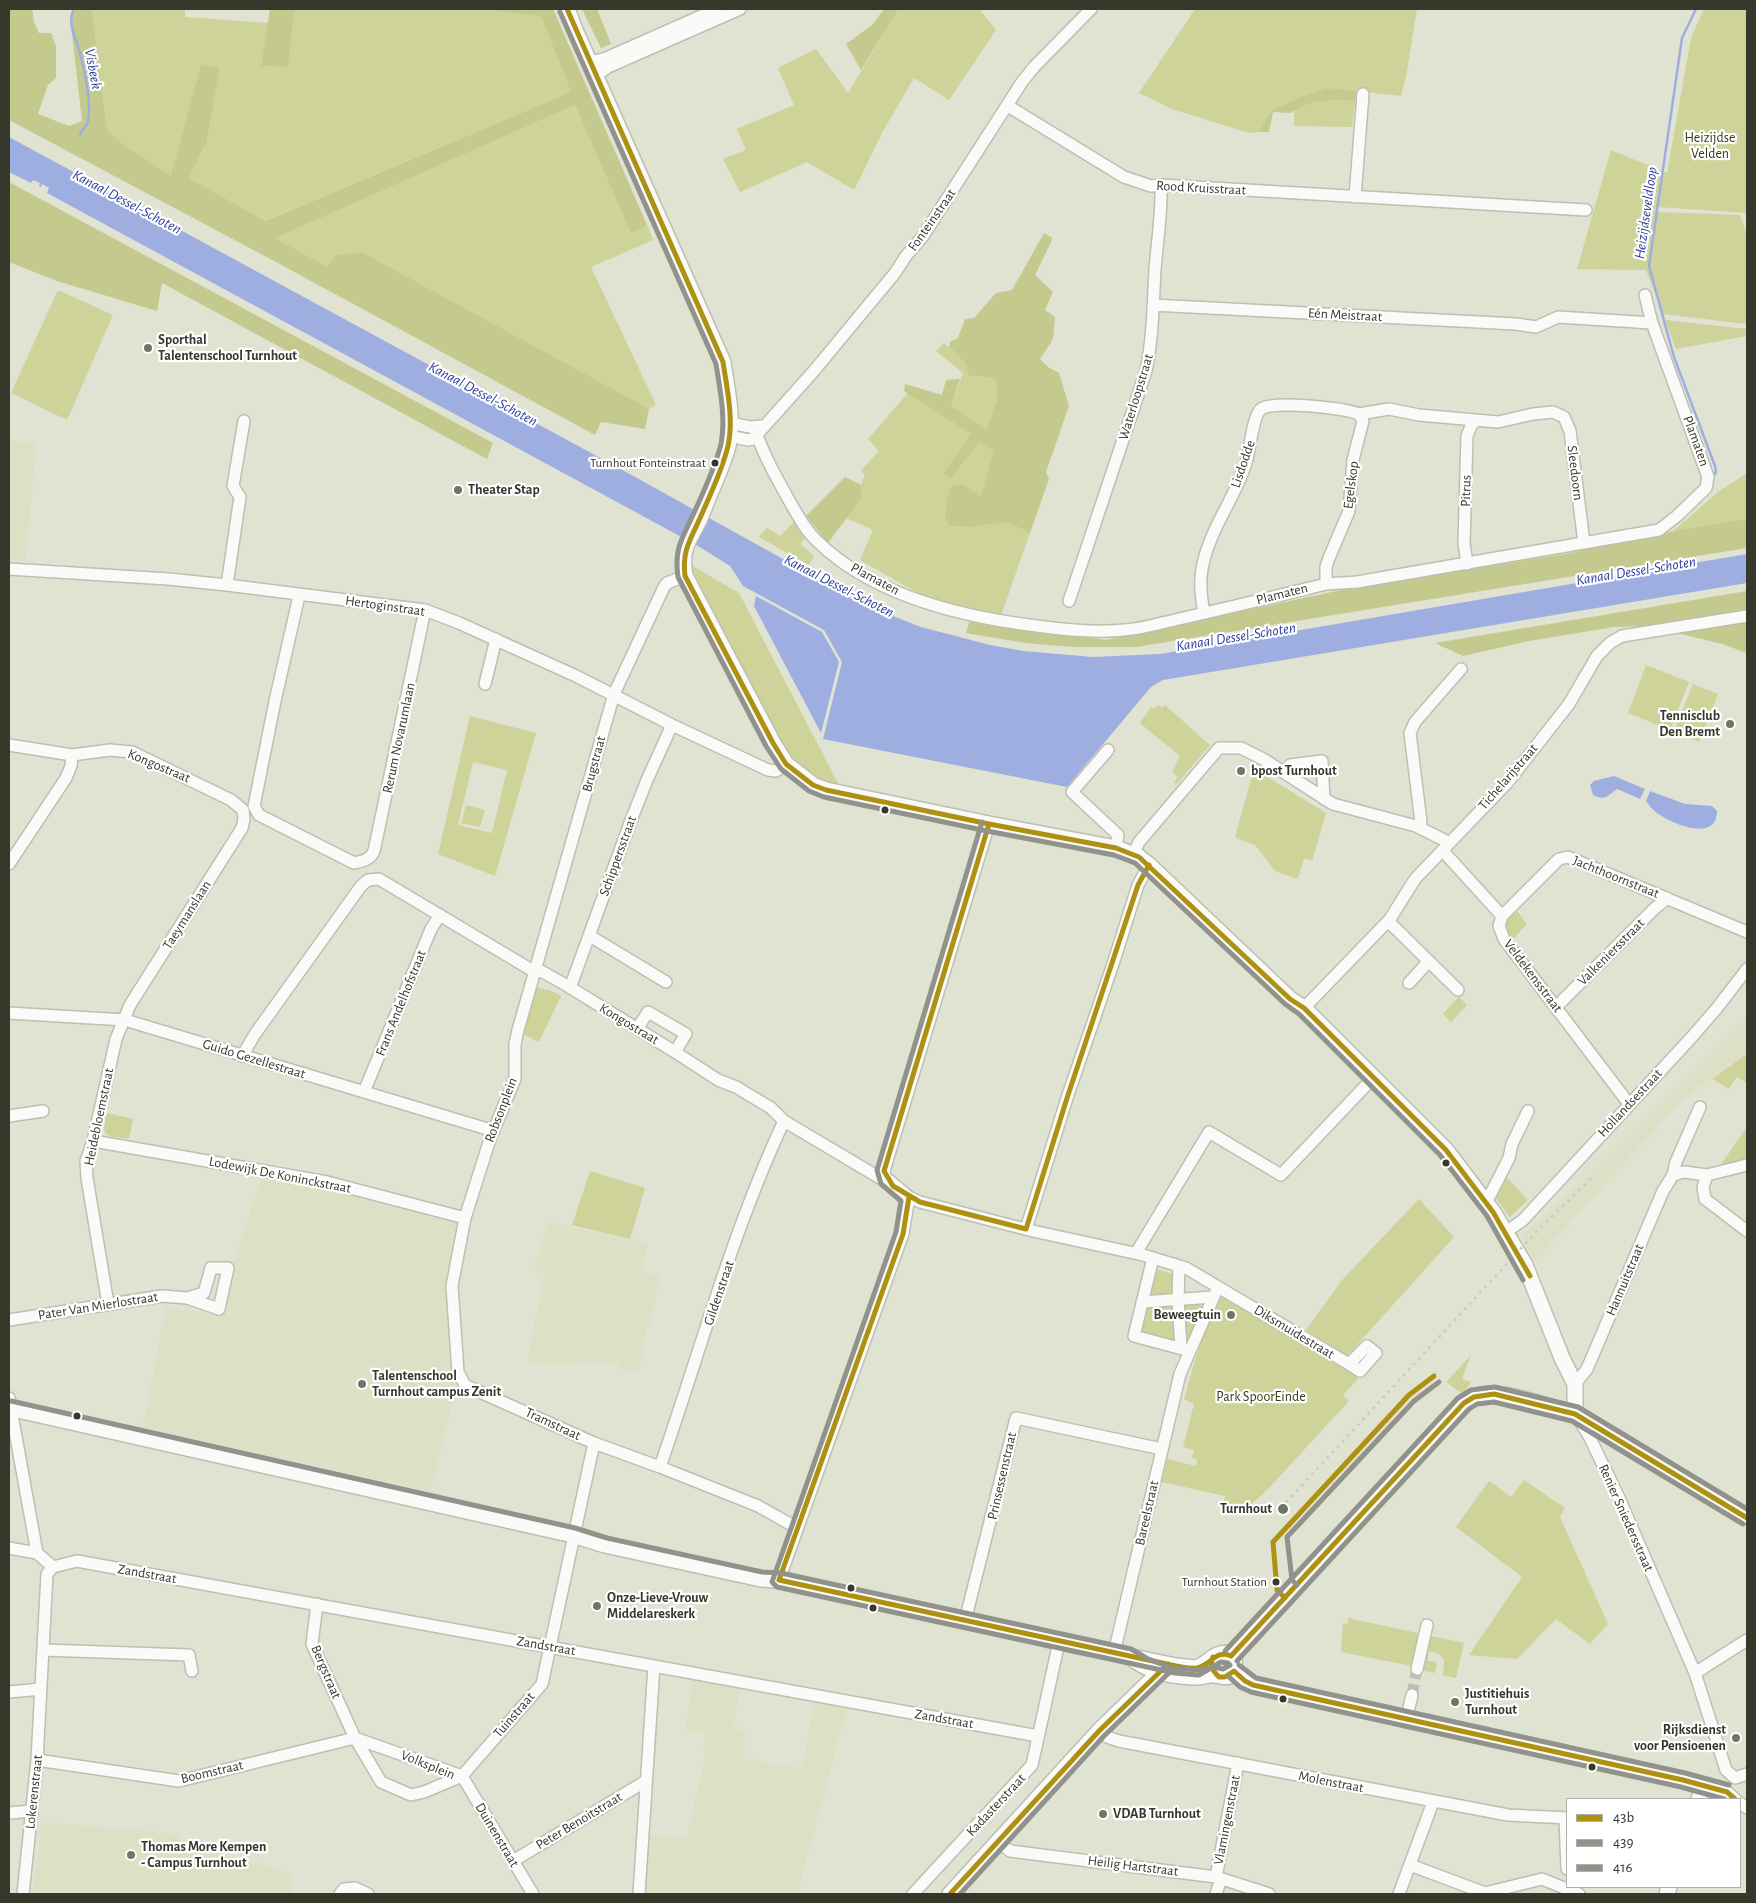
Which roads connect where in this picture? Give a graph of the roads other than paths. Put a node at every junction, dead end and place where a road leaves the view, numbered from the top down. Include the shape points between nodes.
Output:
1 (567, 9) edge
2 (717, 9) edge
3 (740, 9) edge
4 (1091, 9) edge
5 (594, 69) junction
6 (1363, 94) dead end
7 (1008, 106) junction
8 (1161, 185) junction
9 (1355, 197) junction
10 (1586, 210) dead end
11 (1646, 295) dead end
12 (1153, 305) junction
13 (1652, 323) junction
14 (1359, 414) junction
15 (244, 421) dead end
16 (1475, 421) junction
17 (745, 430) junction
18 (1584, 543) junction
19 (1467, 564) junction
20 (9, 569) edge
21 (685, 576) junction
22 (1326, 584) junction
23 (227, 585) junction
24 (300, 596) junction
25 (1069, 601) dead end
26 (426, 610) junction
27 (1204, 613) junction
28 (1747, 616) edge
29 (496, 639) junction
30 (1461, 669) dead end
31 (485, 684) dead end
32 (614, 694) junction
33 (672, 725) junction
34 (9, 744) edge
35 (1108, 750) dead end
36 (72, 755) junction
37 (786, 764) junction
38 (1290, 765) dead end
39 (1324, 799) junction
40 (243, 810) joint
41 (989, 824) junction
42 (1416, 826) junction
43 (1446, 846) junction
44 (1116, 848) junction
45 (1134, 855) junction
46 (9, 864) edge
47 (1149, 865) junction
48 (1667, 898) junction
49 (440, 916) junction
50 (1502, 916) junction
51 (1388, 921) junction
52 (1747, 932) edge
53 (590, 936) junction
54 (1429, 961) junction
55 (1747, 968) edge
56 (535, 972) junction
57 (666, 982) dead end
58 (1409, 982) dead end
59 (570, 988) junction
60 (1458, 990) dead end
61 (1304, 1008) junction
62 (1556, 1008) junction
63 (9, 1013) edge
64 (125, 1020) junction
65 (638, 1029) junction
66 (676, 1052) junction
67 (242, 1056) junction
68 (1373, 1078) junction
69 (364, 1092) junction
70 (1629, 1104) junction
71 (1700, 1107) dead end
72 (43, 1110) dead end
73 (1528, 1111) dead end
74 (9, 1116) edge
75 (784, 1121) junction
76 (494, 1131) junction
77 (93, 1141) junction
78 (1747, 1165) edge
79 (1673, 1175) junction
80 (1707, 1175) junction
81 (885, 1178) junction
82 (909, 1197) junction
83 (1486, 1203) junction
84 (465, 1218) junction
85 (1026, 1229) junction
86 (1747, 1231) edge
87 (1506, 1232) junction
88 (1136, 1253) junction
89 (1153, 1258) junction
90 (1180, 1266) junction
91 (1216, 1292) junction
92 (187, 1298) dead end
93 (1178, 1299) junction
94 (1142, 1302) junction
95 (108, 1304) junction
96 (9, 1320) edge
97 (1185, 1349) junction
98 (1349, 1364) dead end
99 (1575, 1384) junction
100 (9, 1405) edge
101 (1574, 1414) junction
102 (594, 1443) junction
103 (1162, 1449) junction
104 (660, 1467) junction
105 (1747, 1518) edge
106 (797, 1528) junction
107 (573, 1535) junction
108 (9, 1548) edge
109 (36, 1548) junction
110 (53, 1567) junction
111 (779, 1580) junction
112 (317, 1604) junction
113 (966, 1621) junction
114 (1427, 1625) dead end
115 (1747, 1640) edge
116 (1059, 1642) junction
117 (549, 1647) junction
118 (43, 1650) junction
119 (1114, 1653) junction
120 (1213, 1658) junction
121 (1233, 1664) junction
122 (654, 1666) junction
123 (1167, 1670) junction
124 (1417, 1670) tunnel mouth
125 (192, 1671) dead end
126 (1695, 1673) junction
127 (1215, 1674) junction
128 (41, 1689) junction
129 (9, 1692) edge
130 (1412, 1695) tunnel mouth
131 (1406, 1720) junction
132 (1099, 1731) junction
133 (1038, 1736) junction
134 (355, 1738) junction
135 (37, 1760) junction
136 (1238, 1764) junction
137 (1747, 1774) edge
138 (462, 1776) junction
139 (646, 1781) junction
140 (1702, 1792) edge
141 (1734, 1798) edge
142 (1433, 1802) junction
143 (32, 1811) junction
144 (9, 1813) edge
145 (1566, 1818) edge
146 (998, 1842) junction
147 (513, 1862) junction
148 (1410, 1865) junction
149 (1566, 1873) edge
150 (1218, 1878) junction
151 (1561, 1887) junction
152 (1493, 1893) edge
153 (24, 1894) edge
154 (340, 1894) edge
155 (368, 1894) edge
156 (532, 1894) edge
157 (639, 1894) edge
158 (914, 1894) edge
159 (950, 1894) edge
160 (1216, 1894) edge
161 (1269, 1894) edge
162 (1399, 1894) edge
163 (1579, 1894) edge

1 - 5 street
2 - 5 street via 604,59
3 - 5 street via 608,67
4 - 7 street, Fonteinstraat via 1034,66
5 - 17 street via 723,362 730,370
6 - 9 street
7 - 8 street, Rood Kruisstraat via 1124,177 1151,186
7 - 17 street, Fonteinstraat via 923,236 874,299
8 - 9 street, Rood Kruisstraat
8 - 12 street, Waterloopstraat
9 - 10 street, Rood Kruisstraat
11 - 13 street, Plamaten
12 - 13 street, Eén Meistraat via 1536,327 1558,317
12 - 25 street, Waterloopstraat via 1152,343 1146,371
13 - 18 street, Plamaten via 1706,468 1708,484 1659,530
14 - 16 street via 1389,409 1419,416
14 - 22 street, Egelskop via 1363,420 1353,460 1348,511 1328,558
14 - 27 street, Lisdodde via 1337,408 1274,404 1258,413 1242,476 1206,551 1200,582
15 - 23 street via 233,486 240,497
16 - 18 street, Sleedoorn via 1498,422 1553,412 1564,416 1570,431
16 - 19 street, Pitrus via 1467,436 1464,543
17 - 21 street via 721,492 703,512 687,542 683,558
17 - 27 street, Plamaten via 817,541 863,574 912,598 1000,622 1061,629 1124,630
18 - 19 street, Plamaten
19 - 22 street, Plamaten
20 - 23 street, Hertoginstraat
21 - 32 street, Brugstraat via 664,587
21 - 37 street
22 - 27 street, Plamaten
23 - 24 street, Hertoginstraat
24 - 26 street, Hertoginstraat
24 - 26 street, Rerum Novarumlaan via 254,806 259,815 354,862 364,861 374,851
26 - 29 street, Hertoginstraat
28 - 43 street, Tichelarijstraat via 1622,636 1610,643 1597,656 1565,710 1506,783
29 - 31 street
29 - 32 street, Hertoginstraat
30 - 42 street via 1415,722 1410,733 1421,822
32 - 33 street, Hertoginstraat
32 - 56 street, Brugstraat
33 - 37 street, Hertoginstraat via 768,770 776,771
33 - 53 street, Schippersstraat via 630,823
34 - 36 street, Kongostraat
35 - 44 street via 1072,792 1118,835
36 - 40 street, Kongostraat via 110,750 132,752 231,800
36 - 46 street via 66,778
37 - 41 street via 813,785 826,790
38 - 39 street via 1322,761
39 - 42 street
39 - 45 street via 1241,748 1218,748 1139,842
40 - 64 street, Taeymanslaan via 242,828 130,1005
41 - 44 street
41 - 81 street via 884,1172
42 - 43 street
43 - 50 street
43 - 51 street, Tichelarijstraat via 1415,879
44 - 45 street
45 - 47 street
47 - 61 street via 1290,999
47 - 85 street via 1138,885
48 - 50 street, Jachthoornstraat via 1568,857 1559,859
48 - 52 street, Jachthoornstraat
48 - 62 street, Valkeniersstraat
49 - 56 street, Kongostraat
49 - 67 street, Kongostraat via 379,879 368,880 254,1034
49 - 69 street, Frans Andelhofstraat via 431,930
50 - 62 street, Veldekensstraat via 1500,926 1504,939
51 - 54 street
51 - 61 street, Tichelarijstraat
53 - 57 street
53 - 59 street, Schippersstraat
54 - 58 street
54 - 60 street
55 - 70 street, Hollandsestraat via 1717,1008
56 - 59 street, Kongostraat
56 - 76 street, Robsonplein via 515,1044 516,1079
59 - 65 street, Kongostraat
61 - 68 street
62 - 70 street, Veldekensstraat
63 - 64 street, Guido Gezellestraat
64 - 67 street, Guido Gezellestraat
64 - 77 street, Heidebloemstraat via 116,1039
65 - 66 street, Kongostraat
65 - 66 street via 648,1012 686,1034
66 - 75 street, Kongostraat via 718,1080 771,1108
67 - 69 street, Guido Gezellestraat
68 - 83 street via 1446,1150
68 - 88 street via 1281,1175 1209,1132
69 - 76 street, Guido Gezellestraat
70 - 87 street, Hollandsestraat via 1523,1220
71 - 79 street, Hannuitstraat
72 - 74 street
73 - 83 street
75 - 81 street, Kongostraat
75 - 104 street, Gildenstraat via 726,1270
76 - 84 street, Robsonplein
77 - 84 street, Lodewijk De Koninckstraat via 327,1182
77 - 95 street, Heidebloemstraat via 86,1161 87,1178
78 - 80 street
79 - 80 street via 1684,1172
79 - 99 street, Hannuitstraat via 1663,1191 1587,1369
80 - 86 street via 1703,1187 1705,1199
81 - 82 street, Kongostraat
82 - 85 street
82 - 106 street via 903,1234
83 - 87 street
84 - 102 street, Tramstraat via 452,1286 461,1379 471,1388
85 - 88 street
87 - 99 street via 1525,1265
88 - 89 street, Diksmuidestraat
89 - 90 street, Diksmuidestraat
89 - 94 street
90 - 91 street, Diksmuidestraat
90 - 93 street
91 - 93 street
91 - 97 street, Bareelstraat
91 - 98 street, Diksmuidestraat via 1240,1300
92 - 95 street, Pater Van Mierlostraat via 162,1296
93 - 94 street
93 - 97 street
94 - 97 street via 1134,1336
95 - 96 street, Pater Van Mierlostraat
97 - 103 street, Bareelstraat
99 - 101 street
100 - 107 street
100 - 109 street
101 - 105 street
101 - 121 street via 1488,1394 1464,1403
101 - 126 street, Renier Sniedersstraat via 1588,1434 1619,1498
102 - 104 street, Tramstraat
102 - 107 street, Tuinstraat
103 - 113 street, Prinsessenstraat via 1016,1418
103 - 119 street, Bareelstraat
104 - 106 street, Tramstraat via 758,1506
106 - 111 street
107 - 111 street via 605,1545 761,1579
107 - 117 street, Tuinstraat
108 - 109 street
109 - 110 street
110 - 112 street, Zandstraat via 77,1561
110 - 118 street, Lokerenstraat via 47,1574
111 - 113 street
112 - 117 street, Zandstraat
112 - 134 street, Bergstraat via 312,1644
113 - 116 street
114 - 124 street
115 - 126 street
116 - 119 street
116 - 133 street, Kadasterstraat
117 - 122 street, Zandstraat
117 - 138 street, Tuinstraat via 542,1684
118 - 125 street via 189,1656
118 - 128 street, Lokerenstraat
119 - 123 street
120 - 121 street via 1223,1653
120 - 123 street via 1199,1667
120 - 127 street via 1211,1667
121 - 127 street via 1225,1677
121 - 131 street via 1245,1681 1253,1685
122 - 133 street, Zandstraat
122 - 139 street, Peter Benoitstraat
123 - 127 street via 1200,1677
123 - 132 street
126 - 137 street, Renier Sniedersstraat via 1726,1770 1735,1778
128 - 129 street
128 - 135 street, Lokerenstraat
130 - 131 street
131 - 140 street
132 - 136 street, Molenstraat via 1118,1741
132 - 146 street
133 - 158 street, Kadasterstraat via 1032,1766
134 - 135 street, Boomstraat via 179,1781
134 - 138 street, Volksplein
134 - 138 street, Volksplein via 381,1782 411,1795
135 - 143 street, Lokerenstraat
136 - 142 street, Molenstraat
136 - 150 street, Vlamingenstraat
138 - 147 street, Duinenstraat
139 - 147 street, Peter Benoitstraat
139 - 157 street, Peter Benoitstraat
140 - 141 street via 1727,1792
142 - 145 street, Molenstraat via 1508,1815
142 - 148 street
143 - 144 street
143 - 153 street, Lokerenstraat
146 - 150 street, Heilig Hartstraat via 1010,1851
146 - 159 street
147 - 156 street, Duinenstraat
148 - 152 street via 1485,1893
148 - 162 street
149 - 151 street
150 - 160 street, Vlamingenstraat
150 - 161 street, Heilig Hartstraat
151 - 152 street via 1542,1878
151 - 163 street
154 - 155 street via 344,1889 355,1888

